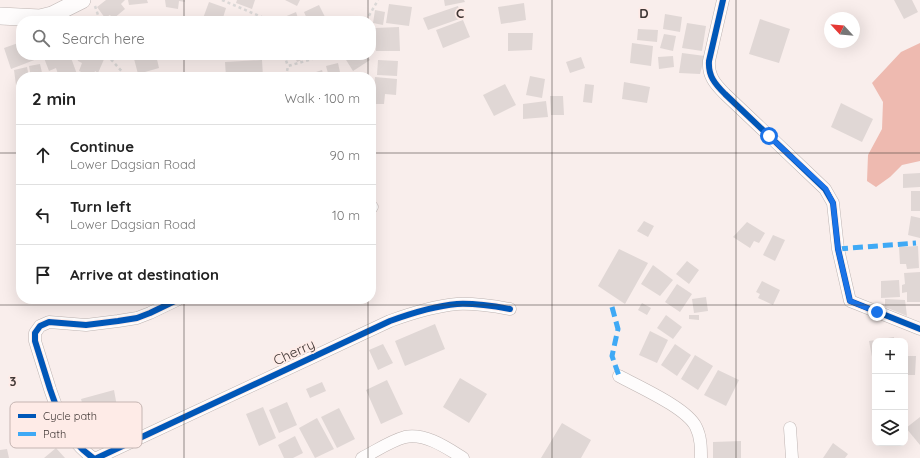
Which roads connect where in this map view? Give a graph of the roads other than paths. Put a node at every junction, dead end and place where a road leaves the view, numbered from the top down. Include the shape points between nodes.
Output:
1 (723, 0) edge
2 (88, 1) edge
3 (0, 16) edge
4 (48, 16) edge
5 (16, 17) edge
6 (168, 304) edge
7 (510, 309) dead end
8 (920, 329) edge
9 (619, 376) dead end
10 (55, 402) edge
11 (790, 428) dead end
12 (142, 437) edge
13 (81, 448) edge
14 (118, 448) edge
15 (93, 458) edge
16 (97, 458) edge
17 (362, 458) edge
18 (463, 458) edge
19 (701, 458) edge
20 (792, 458) edge

1 - 8 street via 709,61 708,70 712,79 826,189 833,203 838,249 850,301
2 - 4 street
3 - 5 street
6 - 10 street via 136,318 86,325 49,322 40,326 35,333 35,341
7 - 12 street, Cherry via 458,304 413,313 390,321
9 - 19 street via 681,411 692,420 697,429
11 - 20 street
13 - 15 street
14 - 16 street, Cherry
17 - 18 street via 405,437 417,437 440,445

